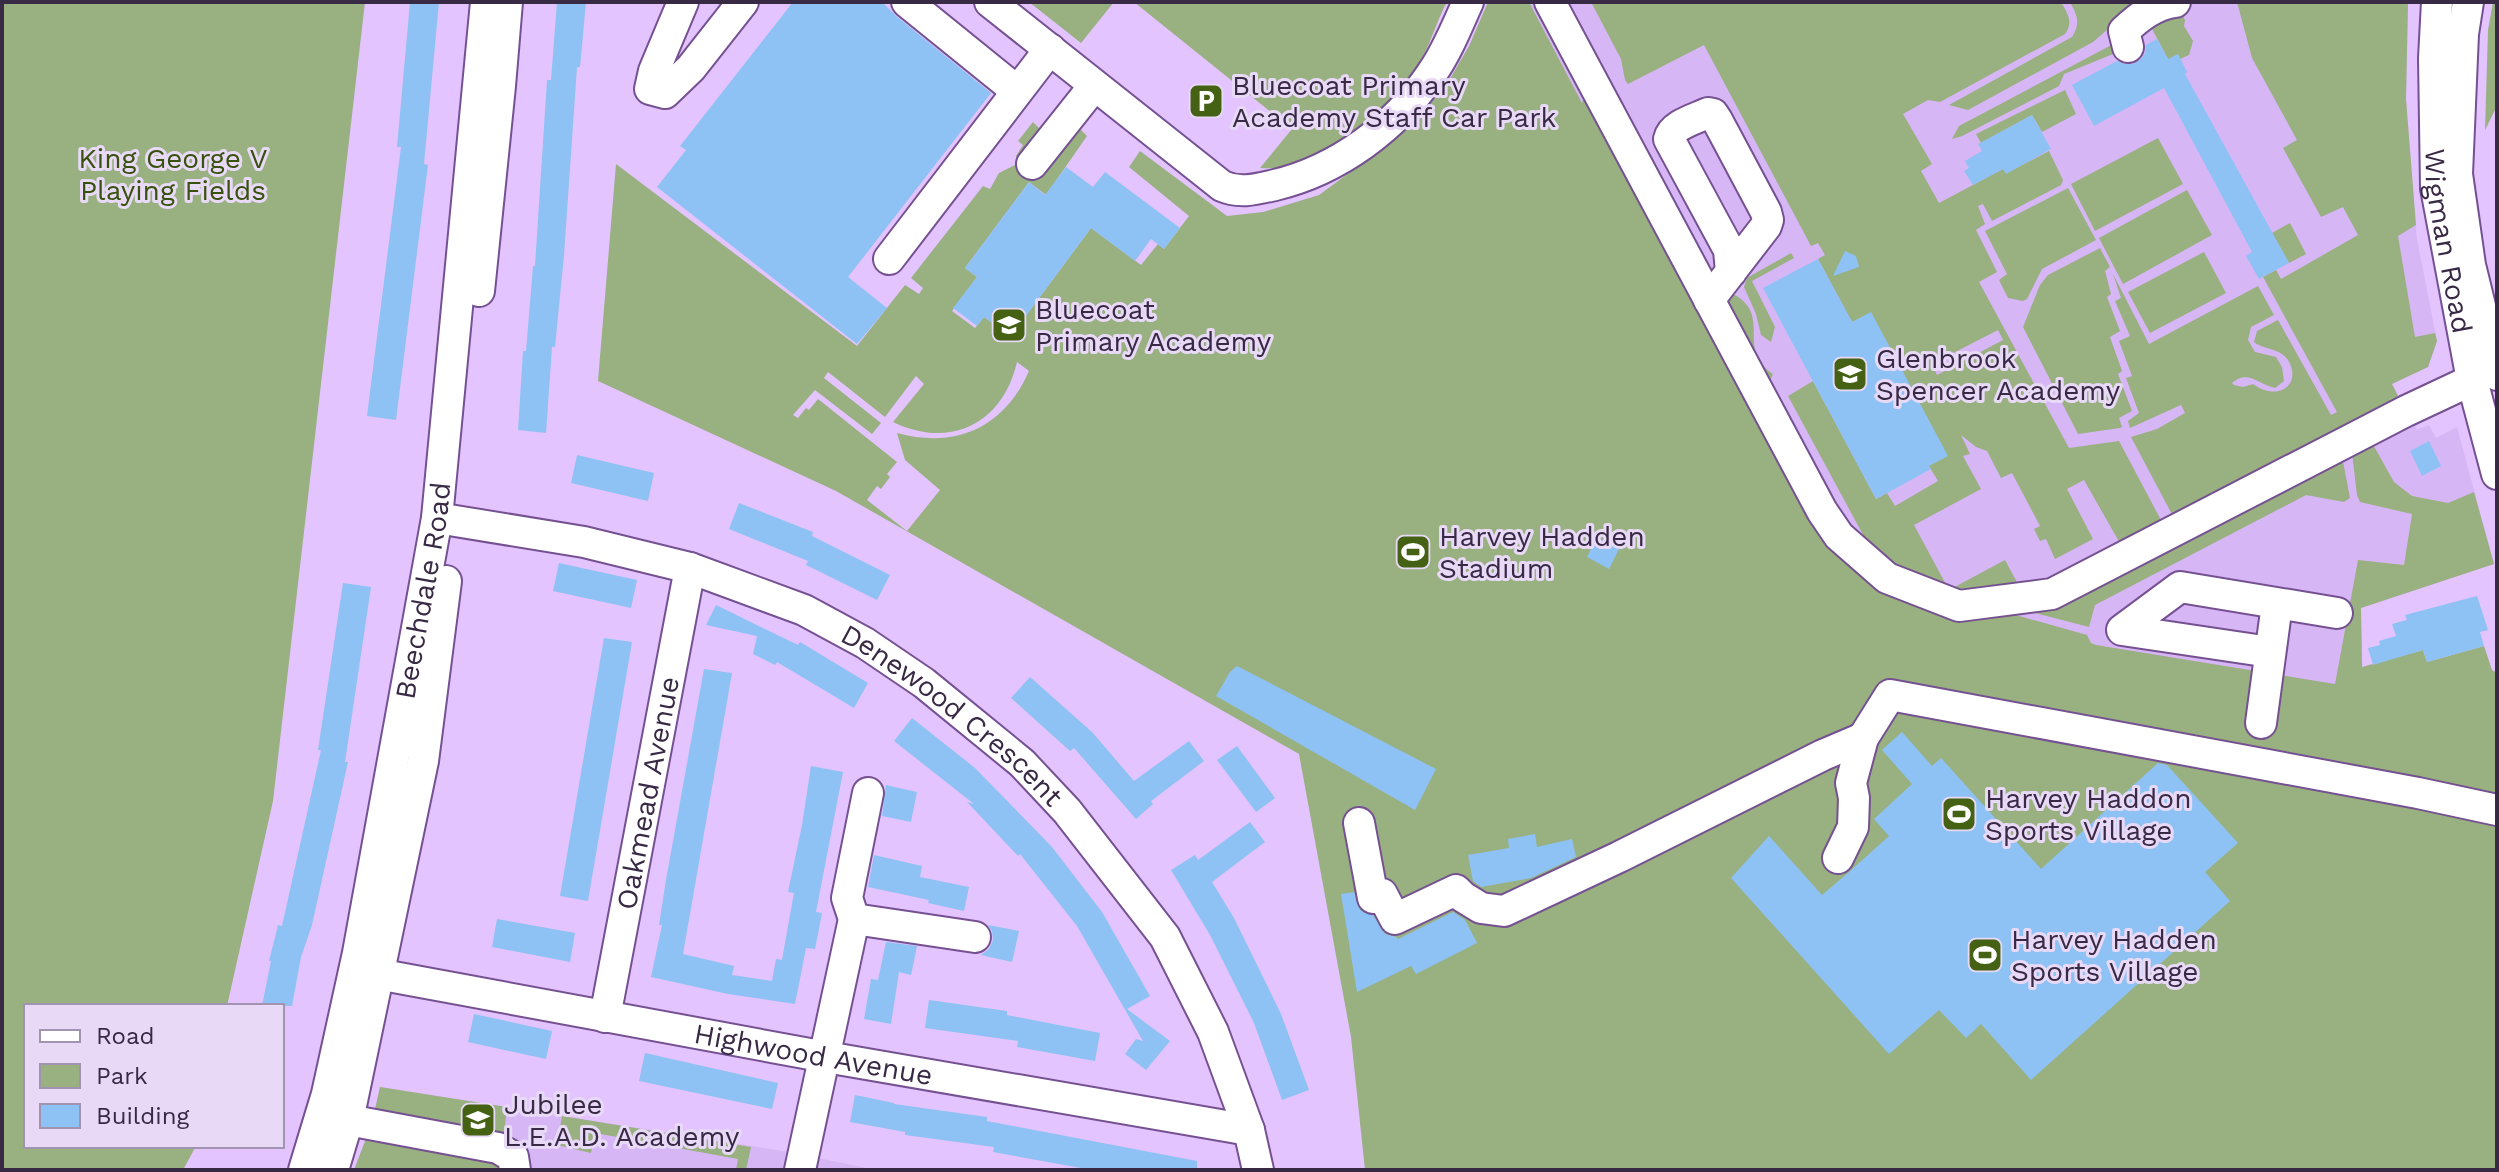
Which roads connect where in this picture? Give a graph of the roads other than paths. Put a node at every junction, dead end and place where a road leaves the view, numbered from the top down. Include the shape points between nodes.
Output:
1 (486, 2) edge
2 (507, 2) edge
3 (683, 2) edge
4 (743, 2) edge
5 (907, 2) edge
6 (990, 2) edge
7 (1468, 2) edge
8 (1550, 2) edge
9 (2175, 2) edge
10 (2437, 2) edge
11 (2468, 2) edge
12 (2128, 47) dead end
13 (1056, 54) junction
14 (1094, 86) junction
15 (1017, 91) junction
16 (1032, 164) dead end
17 (889, 259) dead end
18 (1731, 272) junction
19 (1709, 300) junction
20 (2484, 378) edge
21 (2497, 474) edge
22 (446, 520) junction
23 (690, 568) junction
24 (2277, 604) junction
25 (2337, 613) dead end
26 (2270, 652) junction
27 (2261, 723) dead end
28 (1863, 738) junction
29 (868, 793) dead end
30 (2497, 810) edge
31 (1359, 823) dead end
32 (1838, 858) dead end
33 (854, 919) junction
34 (975, 937) dead end
35 (367, 972) junction
36 (605, 1017) junction
37 (826, 1057) junction
38 (348, 1120) junction
39 (1249, 1130) junction
40 (304, 1170) edge
41 (333, 1170) edge
42 (515, 1170) edge
43 (800, 1170) edge
44 (1258, 1170) edge

1 - 22 street, Beechdale Road
2 - 22 street, Beechdale Road
3 - 4 street via 650,89 665,93
5 - 15 street
6 - 13 street
7 - 14 street via 1432,74 1373,137 1349,155 1260,188 1234,191 1222,186
8 - 19 street
9 - 12 street via 2142,15 2124,31
10 - 20 street, Wigman Road via 2436,188
11 - 20 street, Wigman Road via 2457,174
13 - 14 street
13 - 15 street
14 - 16 street
15 - 17 street
18 - 18 street via 1729,250 1669,139 1673,130 1708,113 1717,120 1768,216
18 - 19 street
19 - 20 street via 1839,536 1887,578 1959,606 2052,594 2392,418
20 - 21 street, Wigman Road
22 - 23 street, Denewood Crescent via 584,542
22 - 35 street, Beechdale Road via 423,761
23 - 36 street, Oakmead Avenue
23 - 39 street, Denewood Crescent via 804,610 865,643 924,683 1022,763 1067,811 1165,937 1213,1032
24 - 25 street
24 - 26 street
24 - 26 street via 2180,587 2122,630
26 - 27 street
28 - 30 street via 1890,695
28 - 31 street via 1504,911 1471,904 1456,890 1395,919 1382,894 1373,898
28 - 32 street via 1851,783 1853,827
29 - 33 street via 847,898
33 - 34 street
33 - 37 street
35 - 36 street, Highwood Avenue
35 - 38 street, Beechdale Road
35 - 40 street, Beechdale Road
36 - 37 street, Highwood Avenue
37 - 39 street, Highwood Avenue
37 - 43 street
38 - 41 street, Beechdale Road
38 - 42 street via 498,1148 513,1157
39 - 44 street, Denewood Crescent

